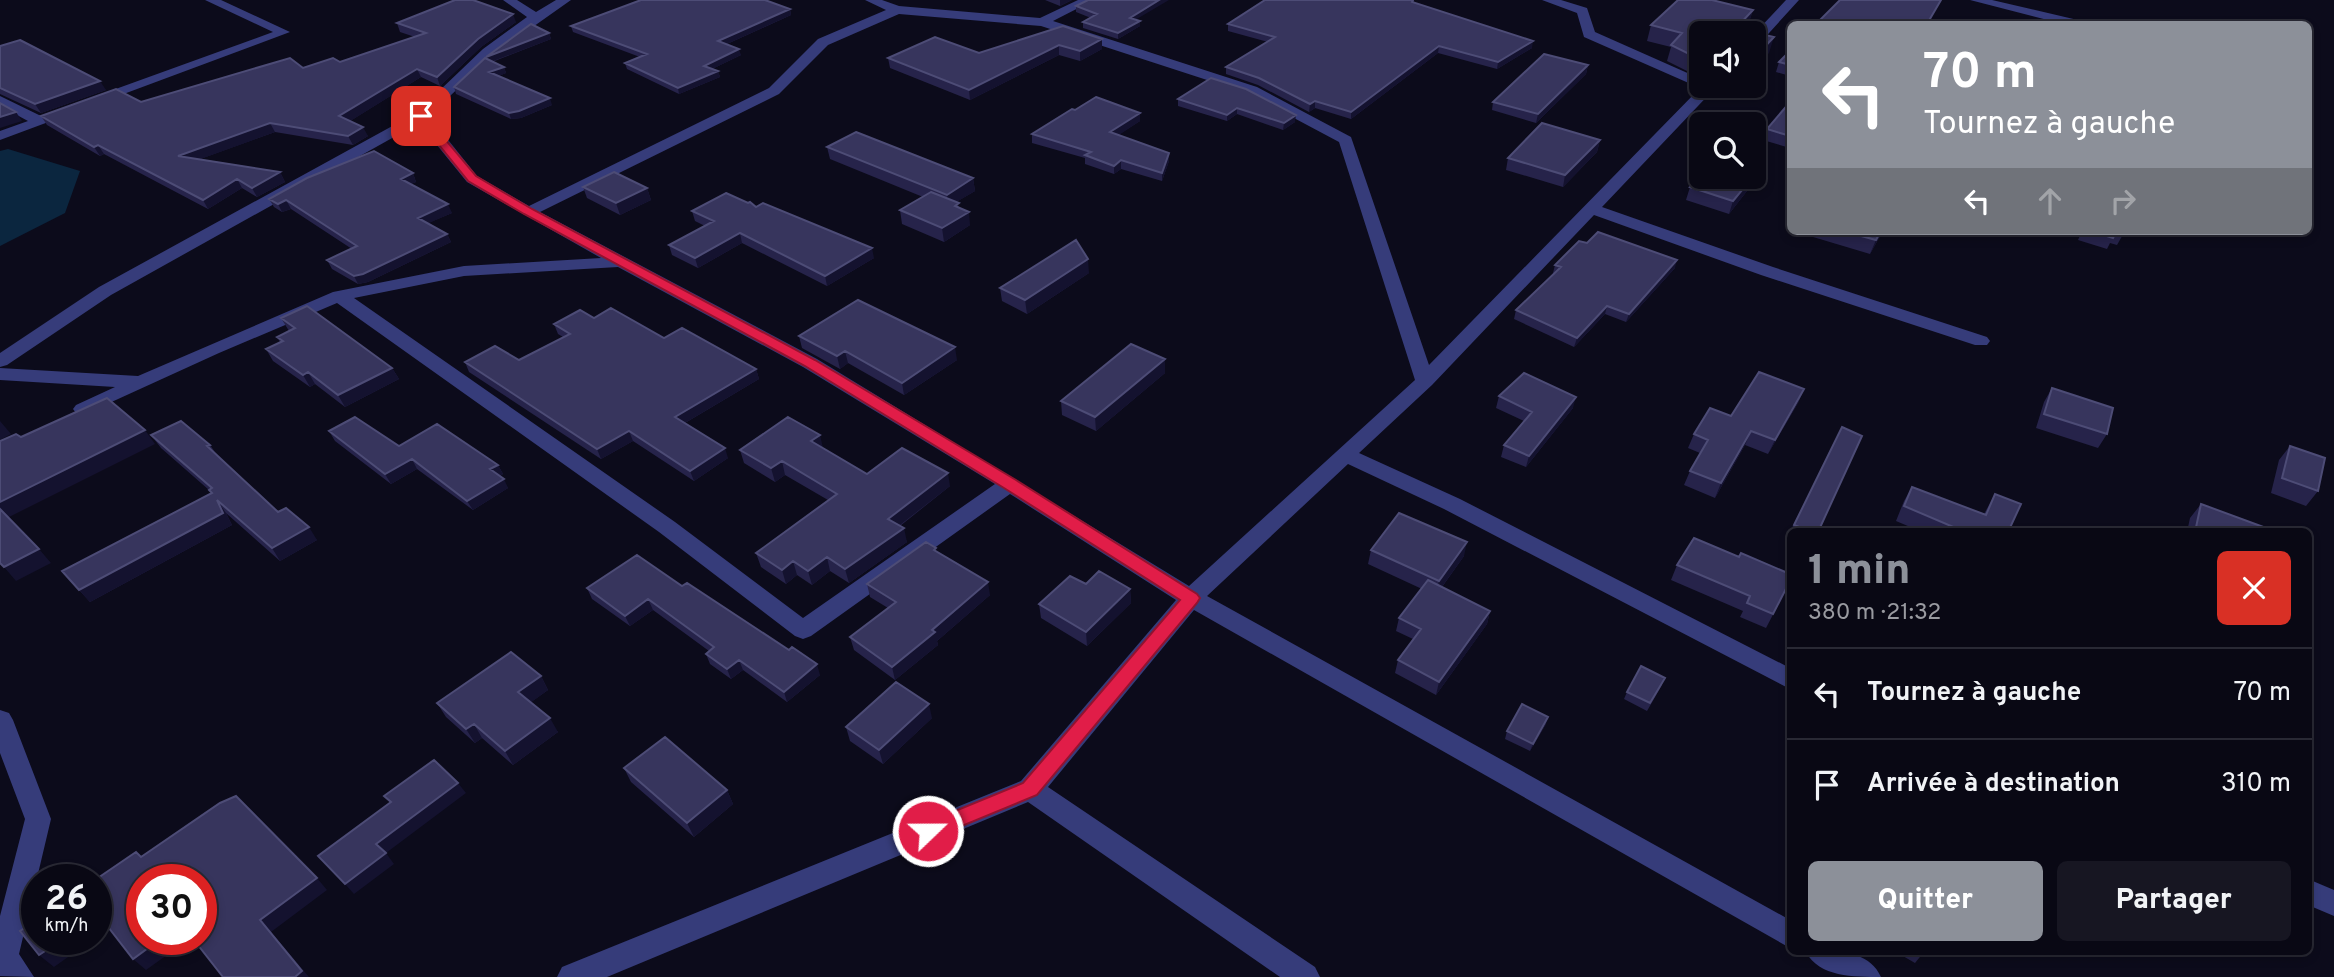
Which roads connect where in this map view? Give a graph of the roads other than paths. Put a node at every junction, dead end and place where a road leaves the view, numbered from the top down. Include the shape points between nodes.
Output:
1 (211, 0) edge
2 (509, 0) edge
3 (565, 0) edge
4 (871, 0) edge
5 (1088, 0) edge
6 (1548, 0) edge
7 (1793, 0) edge
8 (1976, 0) edge
9 (897, 10) junction
10 (534, 16) junction
11 (2064, 21) edge
12 (1042, 22) junction
13 (1766, 28) edge
14 (1689, 79) edge
15 (1695, 98) edge
16 (0, 100) edge
17 (421, 116) junction
18 (41, 122) junction
19 (0, 136) edge
20 (1591, 209) junction
21 (528, 212) junction
22 (621, 262) junction
23 (339, 296) junction
24 (1981, 341) dead end
25 (0, 361) edge
26 (0, 374) edge
27 (1425, 381) junction
28 (139, 382) junction
29 (70, 416) edge
30 (1345, 455) junction
31 (1010, 484) junction
32 (1191, 598) junction
33 (1787, 677) edge
34 (0, 720) edge
35 (1030, 789) junction
36 (2312, 894) edge
37 (2334, 903) edge
38 (1787, 933) edge
39 (1826, 955) edge
40 (19, 977) edge
41 (572, 977) edge
42 (1305, 977) edge
43 (1866, 977) edge

1 - 18 street via 284,32
2 - 10 street
3 - 10 street
4 - 9 street
5 - 12 street
6 - 14 street via 1583,11 1588,34
7 - 13 street
8 - 11 street
9 - 12 street
9 - 21 street via 823,42 774,91
10 - 17 street via 454,82
12 - 27 street via 1252,90 1346,140
15 - 20 street
16 - 18 street
17 - 21 street via 472,178
17 - 25 street via 105,291
18 - 19 street
20 - 24 street
20 - 27 street
21 - 22 street
22 - 23 street via 464,271
22 - 31 street via 810,363
23 - 28 street
23 - 31 street via 667,527 803,630
26 - 28 street
27 - 30 street
28 - 29 street
30 - 32 street
30 - 33 street via 1463,510
31 - 32 street
32 - 35 street
32 - 38 street
34 - 40 street via 38,819 4,958
35 - 41 street
35 - 42 street
36 - 37 street
39 - 43 street

